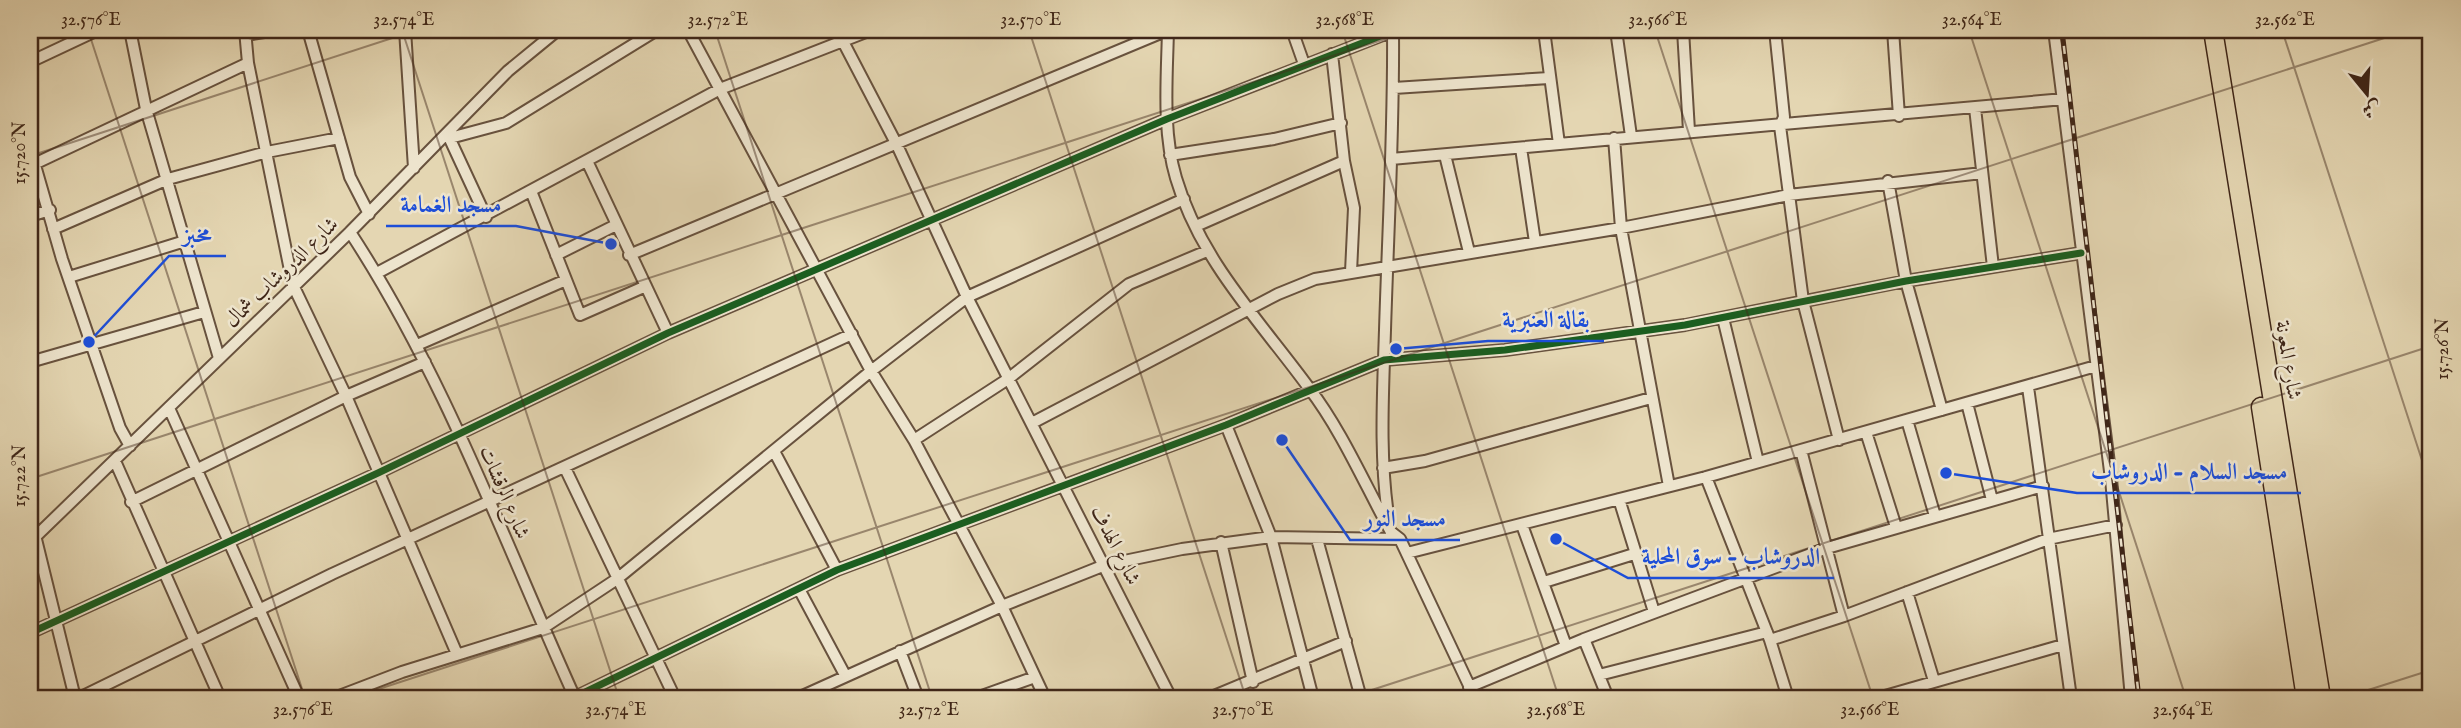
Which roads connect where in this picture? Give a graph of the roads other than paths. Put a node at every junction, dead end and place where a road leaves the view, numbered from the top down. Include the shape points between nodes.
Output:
1 (98, 30) edge
2 (130, 30) edge
3 (276, 30) edge
4 (308, 30) edge
5 (405, 30) edge
6 (558, 30) edge
7 (657, 30) edge
8 (688, 30) edge
9 (871, 30) edge
10 (1168, 30) edge
11 (1286, 30) edge
12 (1292, 30) edge
13 (1544, 30) edge
14 (1616, 30) edge
15 (1683, 30) edge
16 (1774, 30) edge
17 (1893, 30) edge
18 (2054, 30) edge
19 (2203, 30) edge
20 (2213, 30) edge
21 (1394, 31) edge
22 (245, 32) edge
23 (840, 35) edge
24 (1295, 43) junction
25 (1332, 54) junction
26 (30, 62) edge
27 (248, 63) junction
28 (1304, 64) junction
29 (1549, 78) junction
30 (720, 89) junction
31 (1394, 89) junction
32 (2064, 99) junction
33 (1975, 108) junction
34 (146, 109) junction
35 (1899, 116) junction
36 (1167, 119) junction
37 (1341, 123) junction
38 (1780, 126) junction
39 (1689, 131) junction
40 (449, 136) junction
41 (1631, 136) junction
42 (339, 138) junction
43 (1614, 138) junction
44 (1559, 144) junction
45 (897, 145) junction
46 (30, 148) edge
47 (1521, 148) junction
48 (267, 152) junction
49 (1170, 155) junction
50 (1445, 155) junction
51 (1391, 159) junction
52 (587, 161) junction
53 (1344, 161) junction
54 (32, 165) edge
55 (414, 168) junction
56 (1982, 173) junction
57 (167, 179) junction
58 (1888, 181) junction
59 (531, 191) junction
60 (777, 193) junction
61 (1789, 195) junction
62 (1184, 199) junction
63 (50, 210) junction
64 (369, 214) junction
65 (30, 215) edge
66 (486, 217) junction
67 (933, 221) junction
68 (616, 225) junction
69 (1196, 226) junction
70 (1621, 228) junction
71 (53, 229) junction
72 (351, 232) junction
73 (185, 241) junction
74 (1535, 242) junction
75 (1208, 251) junction
76 (1469, 252) junction
77 (2081, 253) junction
78 (556, 255) junction
79 (629, 255) junction
80 (1387, 266) junction
81 (1993, 267) junction
82 (817, 268) junction
83 (1351, 272) junction
84 (377, 273) junction
85 (69, 277) junction
86 (566, 280) junction
87 (1906, 281) junction
88 (293, 285) junction
89 (646, 286) junction
90 (967, 297) junction
91 (1803, 301) junction
92 (1248, 310) junction
93 (204, 312) junction
94 (1723, 318) junction
95 (1640, 331) junction
96 (668, 333) junction
97 (852, 334) junction
98 (417, 345) junction
99 (92, 346) junction
100 (219, 358) junction
101 (1384, 360) junction
102 (30, 362) edge
103 (425, 362) junction
104 (2096, 366) junction
105 (871, 371) junction
106 (1008, 379) junction
107 (2028, 387) junction
108 (1311, 390) junction
109 (345, 396) junction
110 (1651, 398) junction
111 (1967, 403) junction
112 (169, 408) junction
113 (1942, 410) junction
114 (1907, 420) junction
115 (1032, 423) junction
116 (1226, 425) junction
117 (1866, 432) junction
118 (458, 433) junction
119 (914, 440) junction
120 (1839, 440) junction
121 (130, 446) junction
122 (1801, 450) junction
123 (775, 453) junction
124 (115, 461) junction
125 (1758, 462) junction
126 (565, 468) junction
127 (1382, 468) junction
128 (197, 469) junction
129 (378, 473) junction
130 (1706, 477) junction
131 (1065, 486) junction
132 (1669, 486) junction
133 (2043, 486) junction
134 (1619, 499) junction
135 (1992, 500) junction
136 (131, 502) junction
137 (489, 503) junction
138 (30, 515) edge
139 (1935, 516) junction
140 (957, 523) junction
141 (1522, 524) junction
142 (2116, 525) junction
143 (1896, 527) junction
144 (1395, 535) junction
145 (1271, 537) junction
146 (1317, 539) junction
147 (2048, 539) junction
148 (33, 540) edge
149 (229, 540) junction
150 (409, 541) junction
151 (1221, 542) junction
152 (1827, 548) junction
153 (1407, 553) junction
154 (1634, 554) junction
155 (1105, 565) junction
156 (837, 570) junction
157 (163, 571) junction
158 (1745, 577) junction
159 (617, 579) junction
160 (1544, 582) junction
161 (799, 589) junction
162 (1908, 592) junction
163 (1002, 606) junction
164 (262, 611) junction
165 (1654, 612) junction
166 (1844, 616) junction
167 (56, 620) junction
168 (543, 628) junction
169 (30, 633) edge
170 (1769, 636) junction
171 (1584, 639) junction
172 (1346, 641) junction
173 (195, 643) junction
174 (2063, 645) junction
175 (1566, 646) junction
176 (900, 651) junction
177 (457, 654) junction
178 (657, 659) junction
179 (1303, 660) junction
180 (845, 675) junction
181 (1599, 676) junction
182 (1035, 677) junction
183 (1934, 681) junction
184 (1253, 682) junction
185 (1469, 687) junction
186 (77, 698) edge
187 (220, 698) edge
188 (299, 698) edge
189 (334, 698) edge
190 (574, 698) edge
191 (675, 698) edge
192 (797, 698) edge
193 (918, 698) edge
194 (976, 698) edge
195 (1045, 698) edge
196 (1171, 698) edge
197 (1209, 698) edge
198 (1313, 698) edge
199 (1361, 698) edge
200 (1475, 698) edge
201 (1608, 698) edge
202 (1788, 698) edge
203 (1878, 698) edge
204 (2071, 698) edge
205 (2131, 698) edge
206 (2306, 698) edge
207 (2321, 698) edge

1 - 26 street
2 - 34 street
3 - 22 street
4 - 42 street
5 - 55 street
6 - 40 street, شارع الدروشاب شمال via 508,71
7 - 40 street via 506,123
8 - 30 street
9 - 23 street
10 - 36 street
10 - 45 street
11 - 24 street
12 - 24 street
13 - 29 street
14 - 41 street
15 - 39 street
16 - 38 street via 1784,117
17 - 35 street
18 - 32 street
19 - 206 highway, شارع المعونة
20 - 207 highway, شارع المعونة
21 - 25 street
21 - 31 street
22 - 27 street
23 - 30 street
23 - 45 street, شارع الهدف
24 - 28 street
25 - 28 street
25 - 37 street
27 - 34 street
27 - 48 street
28 - 36 street
29 - 31 street
29 - 44 street
30 - 52 street
30 - 60 street
31 - 51 street
32 - 33 street
32 - 77 street
33 - 35 street
33 - 56 street
34 - 54 street
34 - 57 street
35 - 38 street
36 - 49 street
36 - 67 street
37 - 49 street
37 - 53 street
38 - 39 street
38 - 61 street
39 - 41 street
40 - 55 street, شارع الدروشاب شمال
40 - 66 street
41 - 43 street
42 - 48 street
42 - 64 street via 358,196
43 - 44 street
43 - 70 street
44 - 47 street
45 - 60 street
45 - 67 street, شارع الهدف
46 - 54 street
47 - 50 street
47 - 74 street
48 - 57 street
48 - 88 street
49 - 62 street
50 - 51 street
50 - 76 street
51 - 80 street
52 - 59 street
52 - 68 street
53 - 69 street
53 - 83 street via 1354,208
54 - 63 street
55 - 64 street, شارع الدروشاب شمال
56 - 58 street
56 - 81 street
57 - 71 street
57 - 73 street
58 - 61 street
58 - 87 street
59 - 66 street
59 - 78 street
60 - 79 street
60 - 82 street
61 - 70 street
61 - 91 street
62 - 69 street
62 - 90 street
63 - 65 street
63 - 71 street
64 - 72 street, شارع الدروشاب شمال
66 - 84 street
67 - 82 street
67 - 90 street, شارع الهدف
68 - 78 street
68 - 79 street
69 - 75 street
70 - 74 street
70 - 95 street
71 - 85 street
72 - 84 street, شارع الرقشات
72 - 88 street, شارع الدروشاب شمال
73 - 85 street
73 - 93 street
74 - 76 street
75 - 92 street
75 - 106 street via 1129,284
76 - 80 street
77 - 81 street
77 - 104 street
78 - 86 street
79 - 89 street
80 - 83 street
80 - 101 street
81 - 87 street
82 - 96 street
82 - 97 street
83 - 92 street via 1297,286
84 - 98 street, شارع الرقشات
85 - 99 street
86 - 89 street via 583,315
86 - 98 street
87 - 91 street
87 - 113 street
88 - 100 street, شارع الدروشاب شمال
88 - 109 street
89 - 96 street
90 - 105 street
90 - 106 street, شارع الهدف
91 - 94 street
91 - 120 street
92 - 108 street
92 - 115 street
93 - 99 street
93 - 100 street
94 - 95 street
94 - 125 street
95 - 101 street via 1505,350
95 - 110 street
96 - 118 street
97 - 105 street
97 - 126 street
98 - 103 street, شارع الرقشات
99 - 102 street
99 - 121 street
100 - 112 street, شارع الدروشاب شمال
101 - 108 street
101 - 127 street
103 - 109 street
103 - 118 street, شارع الرقشات
104 - 107 street
104 - 142 street
105 - 119 street
105 - 123 street
106 - 115 street, شارع الهدف
106 - 119 street
107 - 111 street
107 - 133 street
108 - 116 street
108 - 144 street
109 - 128 street
109 - 129 street
110 - 127 street via 1425,461
110 - 132 street
111 - 113 street
111 - 135 street
112 - 121 street, شارع الدروشاب شمال
112 - 128 street
113 - 114 street
114 - 117 street
114 - 139 street
115 - 131 street, شارع الهدف
116 - 131 street
116 - 145 street
117 - 120 street
117 - 143 street
118 - 129 street
118 - 137 street, شارع الرقشات
119 - 140 street
120 - 122 street
121 - 124 street, شارع الدروشاب شمال
122 - 125 street
122 - 152 street
123 - 156 street
123 - 159 street
124 - 136 street
124 - 148 street, شارع الدروشاب شمال
125 - 130 street
126 - 137 street
126 - 159 street
127 - 144 street
128 - 136 street
128 - 149 street
129 - 149 street
129 - 150 street
130 - 132 street
130 - 158 street
131 - 140 street
131 - 155 street, شارع الهدف
132 - 134 street
133 - 135 street
133 - 147 street
134 - 141 street
134 - 154 street
135 - 139 street
136 - 157 street
137 - 150 street
137 - 168 street, شارع الرقشات
138 - 148 street
139 - 143 street
140 - 156 street
140 - 163 street
141 - 153 street
141 - 160 street
142 - 147 street
142 - 205 street
143 - 152 street
144 - 146 street
144 - 153 street
145 - 146 street
145 - 151 street
145 - 179 street
146 - 172 street
147 - 162 street
147 - 174 street
148 - 167 street
149 - 157 street
149 - 164 street
150 - 164 street
150 - 177 street
151 - 155 street
151 - 184 street
152 - 158 street
152 - 166 street
153 - 185 street
154 - 160 street
154 - 165 street
155 - 163 street
155 - 196 street, شارع الهدف
156 - 161 street
157 - 167 street
157 - 173 street
158 - 165 street
158 - 170 street
159 - 168 street
159 - 178 street
160 - 175 street
161 - 178 street
161 - 180 street
162 - 166 street
162 - 183 street
163 - 176 street
163 - 182 street
164 - 173 street
164 - 188 street
165 - 171 street
166 - 170 street
167 - 169 street
167 - 186 street
168 - 177 street
168 - 190 street, شارع الرقشات
170 - 181 street
170 - 202 street
171 - 175 street
171 - 181 street
172 - 179 street
172 - 199 street
173 - 186 street
173 - 187 street
174 - 183 street
174 - 204 street
175 - 185 street
176 - 180 street
176 - 193 street
177 - 189 street
178 - 190 street
178 - 191 street
179 - 184 street
179 - 198 street
180 - 192 street
181 - 201 street
182 - 194 street
182 - 195 street
183 - 203 street
184 - 197 street
185 - 200 street

